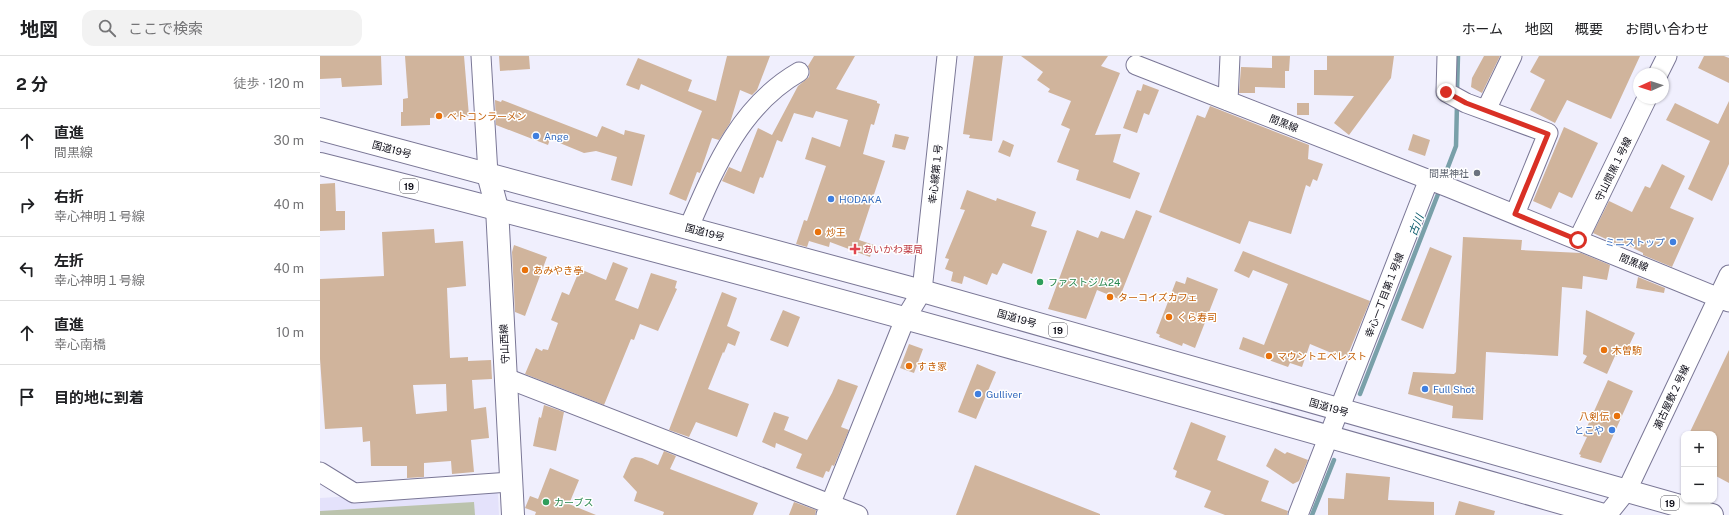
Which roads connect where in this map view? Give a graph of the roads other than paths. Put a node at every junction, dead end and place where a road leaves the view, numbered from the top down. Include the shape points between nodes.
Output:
1 (481, 56) edge
2 (947, 56) edge
3 (1230, 56) edge
4 (1447, 56) edge
5 (1512, 56) edge
6 (1667, 56) edge
7 (1136, 65) dead end
8 (1661, 68) edge
9 (799, 72) dead end
10 (1228, 101) junction
11 (1644, 104) edge
12 (1486, 110) junction
13 (320, 129) edge
14 (320, 164) edge
15 (488, 174) junction
16 (1431, 180) junction
17 (497, 208) junction
18 (1515, 214) junction
19 (690, 227) junction
20 (1578, 240) junction
21 (1729, 274) edge
22 (922, 291) junction
23 (1724, 299) edge
24 (905, 319) junction
25 (506, 378) junction
26 (1338, 410) junction
27 (1328, 436) junction
28 (320, 472) edge
29 (511, 482) junction
30 (1627, 490) junction
31 (828, 510) edge
32 (513, 515) edge
33 (858, 515) edge
34 (1298, 515) edge
35 (1604, 515) edge
36 (1607, 515) edge
37 (1712, 515) edge

1 - 15 street
2 - 22 street, 幸心線第１号
3 - 10 street
4 - 12 street via 1446,92
5 - 12 street
6 - 8 street
7 - 10 street, 間黒線
9 - 19 street via 783,81 745,118 715,167
10 - 16 street, 間黒線
11 - 20 street, 守山間黒１号線
12 - 18 street via 1548,134
13 - 15 main road, 国道19号 / 19
14 - 17 main road, 19
15 - 17 main road, 守山西線
15 - 19 main road, 国道19号 / 19
16 - 18 street, 間黒線
16 - 26 street, 幸心一丁目第１号線
17 - 24 main road, 19
17 - 25 main road, 守山西線
18 - 20 street, 間黒線
19 - 22 main road, 国道19号 / 19
20 - 23 street, 間黒線
21 - 23 street, 瀬古屋敷２号線
22 - 24 street
22 - 26 main road, 国道19号 / 19
23 - 30 street, 瀬古屋敷２号線
24 - 27 main road, 19
24 - 31 street
25 - 29 main road, 守山西線
25 - 31 street
26 - 27 street, 幸心一丁目第１号線
26 - 30 main road, 国道19号 / 19
27 - 34 street, 幸心一丁目第１号線
27 - 35 main road, 19
28 - 29 street via 354,493
29 - 32 main road, 守山西線
30 - 36 street, 瀬古屋敷２号線
30 - 37 main road, 国道19号 / 19
31 - 33 street

